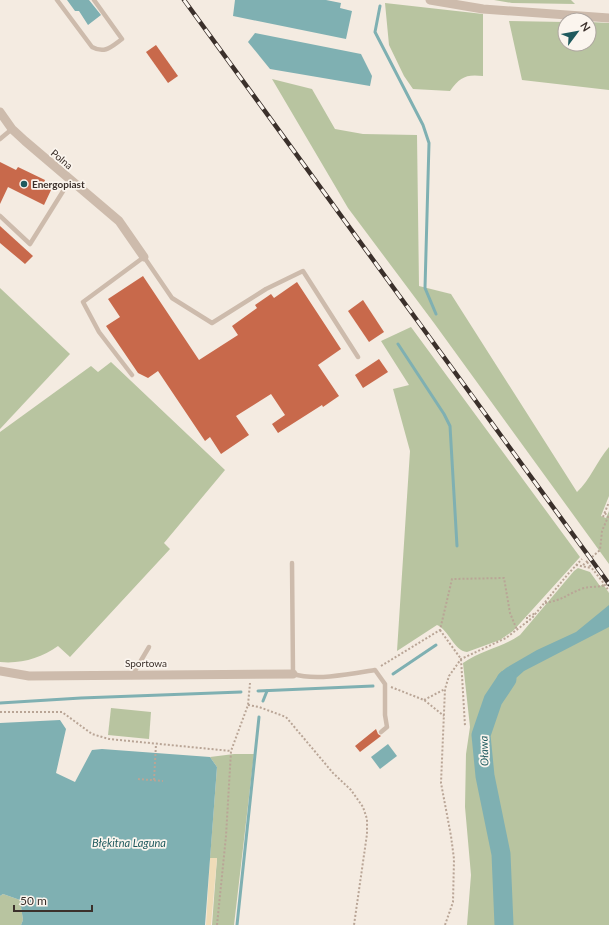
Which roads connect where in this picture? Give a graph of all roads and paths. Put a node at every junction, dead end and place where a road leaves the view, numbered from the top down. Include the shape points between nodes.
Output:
1 (57, 0) edge
2 (94, 0) edge
3 (430, 0) edge
4 (609, 18) edge
5 (0, 112) edge
6 (12, 128) junction
7 (0, 139) edge
8 (70, 180) junction
9 (0, 216) edge
10 (144, 257) junction
11 (358, 357) dead end
12 (132, 375) dead end
13 (609, 502) edge
14 (605, 513) junction
15 (603, 517) dead end
16 (582, 559) dead end
17 (587, 562) junction
18 (292, 563) dead end
19 (576, 565) junction
20 (583, 565) junction
21 (592, 568) junction
22 (609, 583) edge
23 (609, 591) edge
24 (545, 603) junction
25 (537, 613) junction
26 (527, 623) junction
27 (440, 630) junction
28 (517, 630) junction
29 (149, 647) dead end
30 (461, 659) junction
31 (375, 670) junction
32 (0, 671) edge
33 (133, 674) junction
34 (293, 674) junction
35 (385, 684) junction
36 (250, 687) dead end
37 (445, 689) junction
38 (424, 700) junction
39 (248, 706) junction
40 (0, 712) edge
41 (444, 716) junction
42 (465, 726) dead end
43 (381, 732) dead end
44 (156, 744) junction
45 (231, 751) junction
46 (138, 779) dead end
47 (154, 780) junction
48 (163, 781) dead end
49 (217, 925) edge
50 (354, 925) edge
51 (445, 925) edge

1 - 2 lane via 92,47 106,51 122,39
3 - 4 street via 483,9
5 - 6 street, Polna
6 - 7 lane
6 - 8 street, Polna
8 - 9 lane via 30,244
8 - 10 street, Polna via 119,221
10 - 11 lane via 172,298 212,323 266,289 303,270
10 - 12 lane via 83,302 99,332
13 - 14 path
14 - 15 path
14 - 17 path via 608,517 602,531 600,550
16 - 19 path
17 - 20 path
17 - 21 path
18 - 34 lane
19 - 20 path
19 - 24 path
20 - 21 path
21 - 23 path, bridge
22 - 24 path via 602,588 582,589 564,599
24 - 25 path
25 - 26 path
25 - 26 path via 527,617
26 - 28 path
27 - 28 path via 452,579 464,577 504,578 510,613
27 - 30 path
27 - 31 path
28 - 30 path
29 - 33 lane
30 - 37 path via 449,676
30 - 42 path
31 - 34 lane via 345,675
31 - 35 lane
32 - 33 street, Sportowa via 29,676
33 - 34 street, Sportowa
35 - 38 path
35 - 43 lane via 387,727
36 - 39 path
37 - 38 path
37 - 41 path
38 - 41 path
39 - 45 path
39 - 50 path via 259,707 286,717 363,807 367,834
40 - 44 path via 62,712 92,734 109,739
41 - 51 path via 441,783 454,859 453,902
44 - 45 path
44 - 47 path
45 - 49 path
46 - 47 path
47 - 48 path

